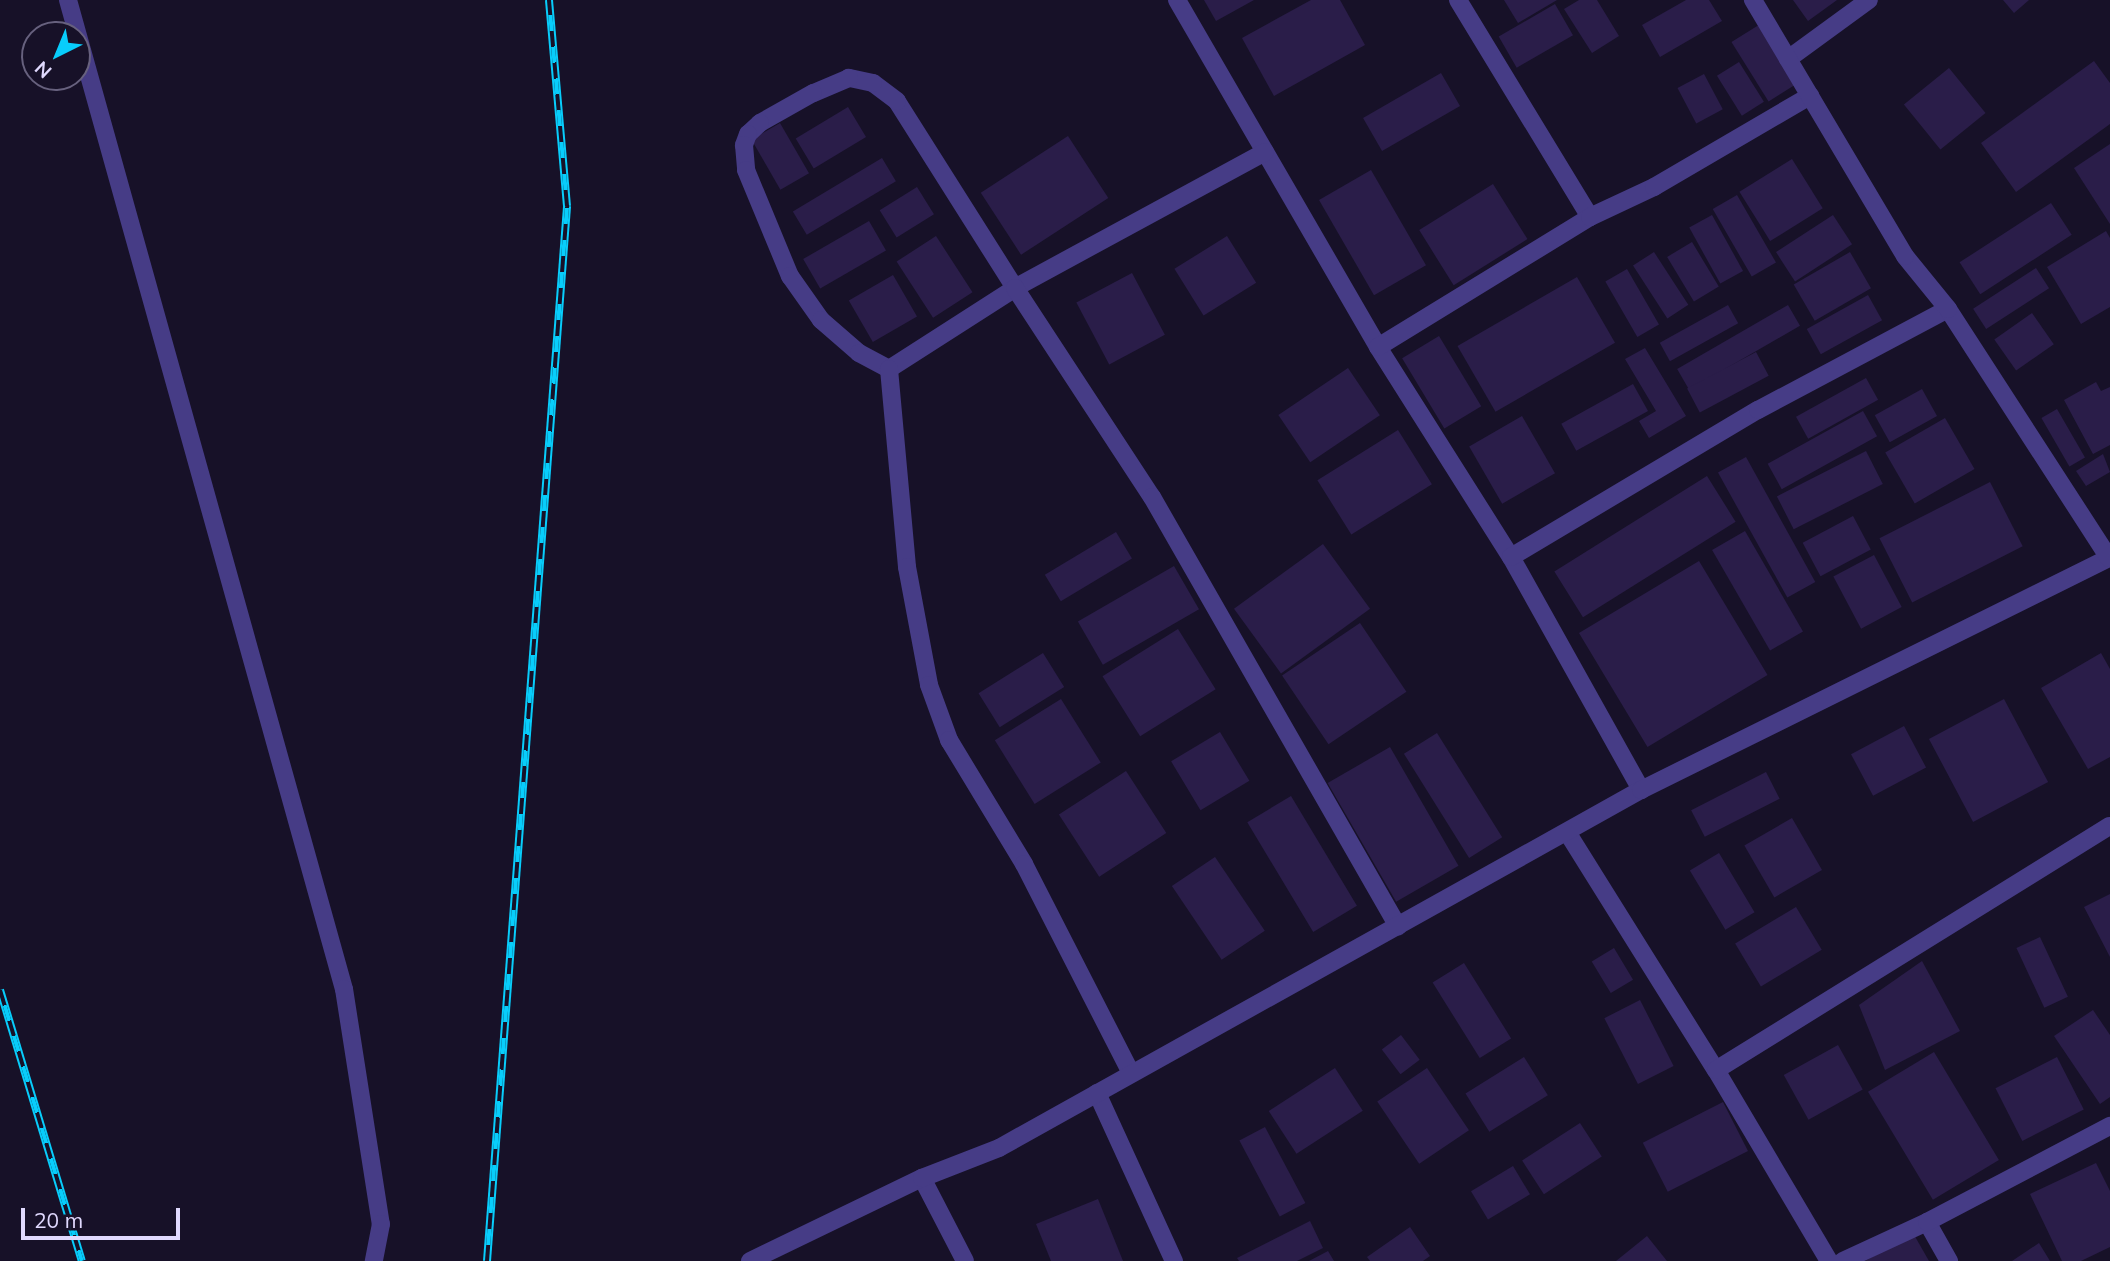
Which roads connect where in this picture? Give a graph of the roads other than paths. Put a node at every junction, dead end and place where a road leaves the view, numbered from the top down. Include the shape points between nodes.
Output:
1 (68, 0) edge
2 (1177, 0) edge
3 (1458, 0) edge
4 (1753, 0) edge
5 (1868, 0) edge
6 (1788, 59) junction
7 (1810, 96) junction
8 (1265, 152) junction
9 (1590, 217) junction
10 (1015, 288) junction
11 (1948, 309) junction
12 (1378, 347) junction
13 (889, 369) junction
14 (1511, 557) junction
15 (2110, 559) edge
16 (1641, 790) junction
17 (2110, 826) edge
18 (1567, 832) junction
19 (1398, 927) junction
20 (1716, 1070) junction
21 (1131, 1073) junction
22 (1097, 1093) junction
23 (2110, 1126) edge
24 (922, 1178) junction
25 (1927, 1222) junction
26 (374, 1261) edge
27 (750, 1261) edge
28 (965, 1261) edge
29 (1174, 1261) edge
30 (1829, 1261) edge
31 (1843, 1261) edge
32 (1949, 1261) edge

1 - 26 street via 344,989 381,1224
2 - 8 street
3 - 9 street
4 - 6 street
5 - 6 street
6 - 7 street
7 - 9 street via 1654,187
7 - 11 street via 1905,256
8 - 10 street
8 - 12 street
9 - 12 street
10 - 13 street
10 - 13 street via 897,102 873,83 849,78 760,123 744,145 746,170 790,275 821,320 859,353
10 - 19 street via 1152,497
11 - 14 street via 1758,410
11 - 15 street
12 - 14 street
13 - 21 street via 906,567 929,685 949,740 1024,864
14 - 16 street
15 - 16 street
16 - 18 street
17 - 20 street
18 - 19 street
18 - 20 street
19 - 21 street
20 - 30 street
21 - 22 street
22 - 24 street via 999,1148
22 - 29 street
23 - 25 street
24 - 27 street
24 - 28 street
25 - 31 street
25 - 32 street

